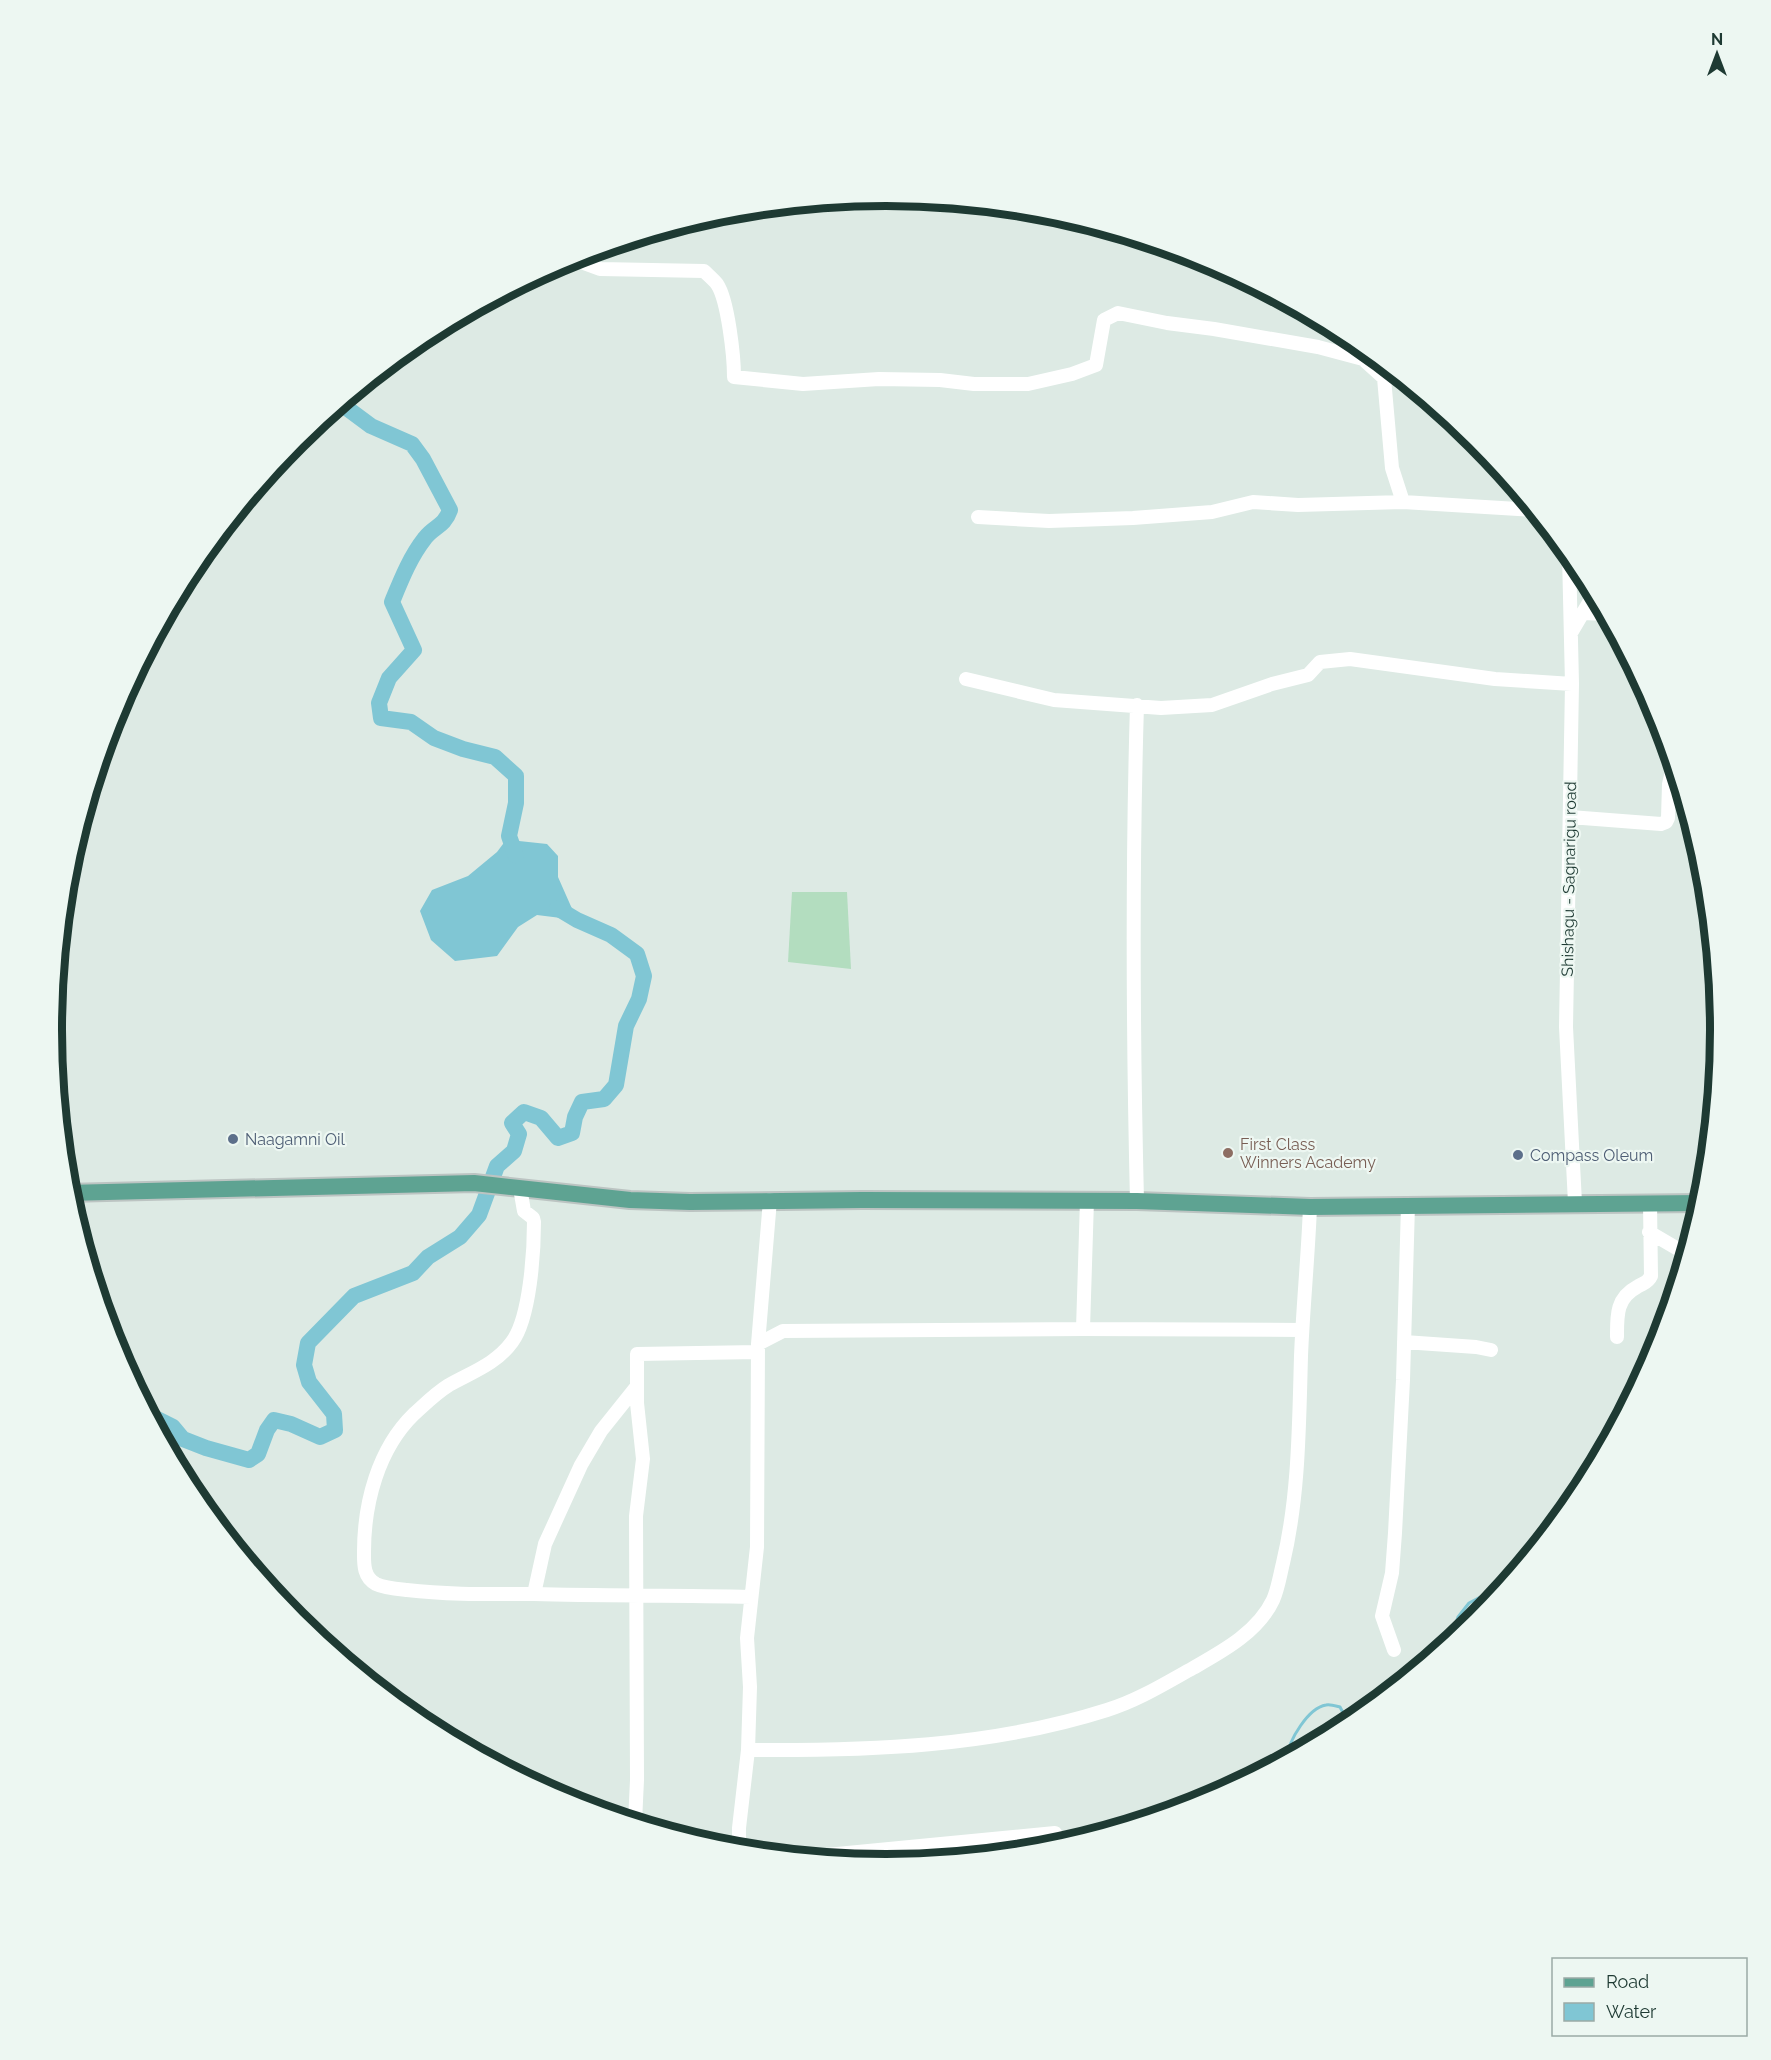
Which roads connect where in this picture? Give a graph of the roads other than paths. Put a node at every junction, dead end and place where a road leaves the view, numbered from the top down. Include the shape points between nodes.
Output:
1 (585, 263) edge
2 (1361, 357) edge
3 (1385, 375) edge
4 (1403, 502) junction
5 (1524, 509) edge
6 (978, 517) dead end
7 (1569, 570) edge
8 (1589, 602) edge
9 (1583, 613) junction
10 (1596, 614) edge
11 (1571, 633) junction
12 (966, 679) dead end
13 (1572, 684) junction
14 (1137, 705) junction
15 (1670, 779) edge
16 (1570, 817) junction
17 (520, 1188) junction
18 (77, 1193) edge
19 (770, 1200) junction
20 (1087, 1200) junction
21 (1137, 1201) junction
22 (1575, 1203) junction
23 (1650, 1203) junction
24 (1691, 1203) edge
25 (1408, 1205) junction
26 (1310, 1207) junction
27 (1649, 1232) junction
28 (1679, 1250) edge
29 (761, 1318) junction
30 (1083, 1329) junction
31 (1302, 1330) junction
32 (783, 1331) junction
33 (1617, 1337) dead end
34 (1404, 1342) junction
35 (758, 1348) junction
36 (1491, 1350) dead end
37 (637, 1386) junction
38 (534, 1594) junction
39 (637, 1597) junction
40 (751, 1597) junction
41 (1394, 1650) dead end
42 (748, 1750) junction
43 (635, 1815) edge
44 (1055, 1833) dead end
45 (739, 1840) edge
46 (863, 1853) edge

1 - 2 street via 600,269 704,271 718,285 726,310 734,377 803,384 879,379 1028,384 1096,365 1104,320 1118,314
3 - 4 street via 1392,468
4 - 5 street
4 - 6 street via 1253,502 1212,512 1049,521
7 - 11 street, Shishagu - Sagnarigu road
8 - 9 street
9 - 10 street
9 - 11 street
11 - 13 street, Shishagu - Sagnarigu road
12 - 14 street via 1054,700
13 - 14 street via 1495,679 1350,659 1320,662 1308,675 1212,705
13 - 16 street, Shishagu - Sagnarigu road
14 - 21 street via 1133,898
15 - 16 street via 1668,818 1661,824
16 - 22 street, Shishagu - Sagnarigu road via 1566,1027
17 - 18 main road via 474,1184
17 - 19 main road via 630,1200
17 - 38 street via 524,1211 534,1222 522,1325 512,1342 490,1364 439,1393 396,1436 379,1469 365,1517 364,1563 367,1576 375,1584 396,1589
19 - 20 main road
19 - 29 street
20 - 21 main road
20 - 30 street
21 - 26 main road
22 - 23 main road
22 - 25 main road
23 - 24 main road
23 - 27 street
25 - 26 main road
25 - 34 street
26 - 31 street
27 - 28 street
27 - 33 street via 1650,1279 1620,1301
29 - 32 street
29 - 35 street
30 - 31 street
30 - 32 street
31 - 42 street via 1298,1437 1287,1546 1274,1599 1260,1621 1239,1639 1167,1682 1109,1710 1039,1728 996,1737 864,1749
32 - 35 street
34 - 36 street
34 - 41 street via 1394,1553 1382,1616
35 - 37 street via 637,1354
35 - 40 street via 757,1547
37 - 38 street via 601,1431 581,1465 545,1544
37 - 39 street via 643,1459 636,1516
38 - 39 street
39 - 40 street
39 - 43 street
40 - 42 street via 747,1638
42 - 45 street
44 - 46 street

